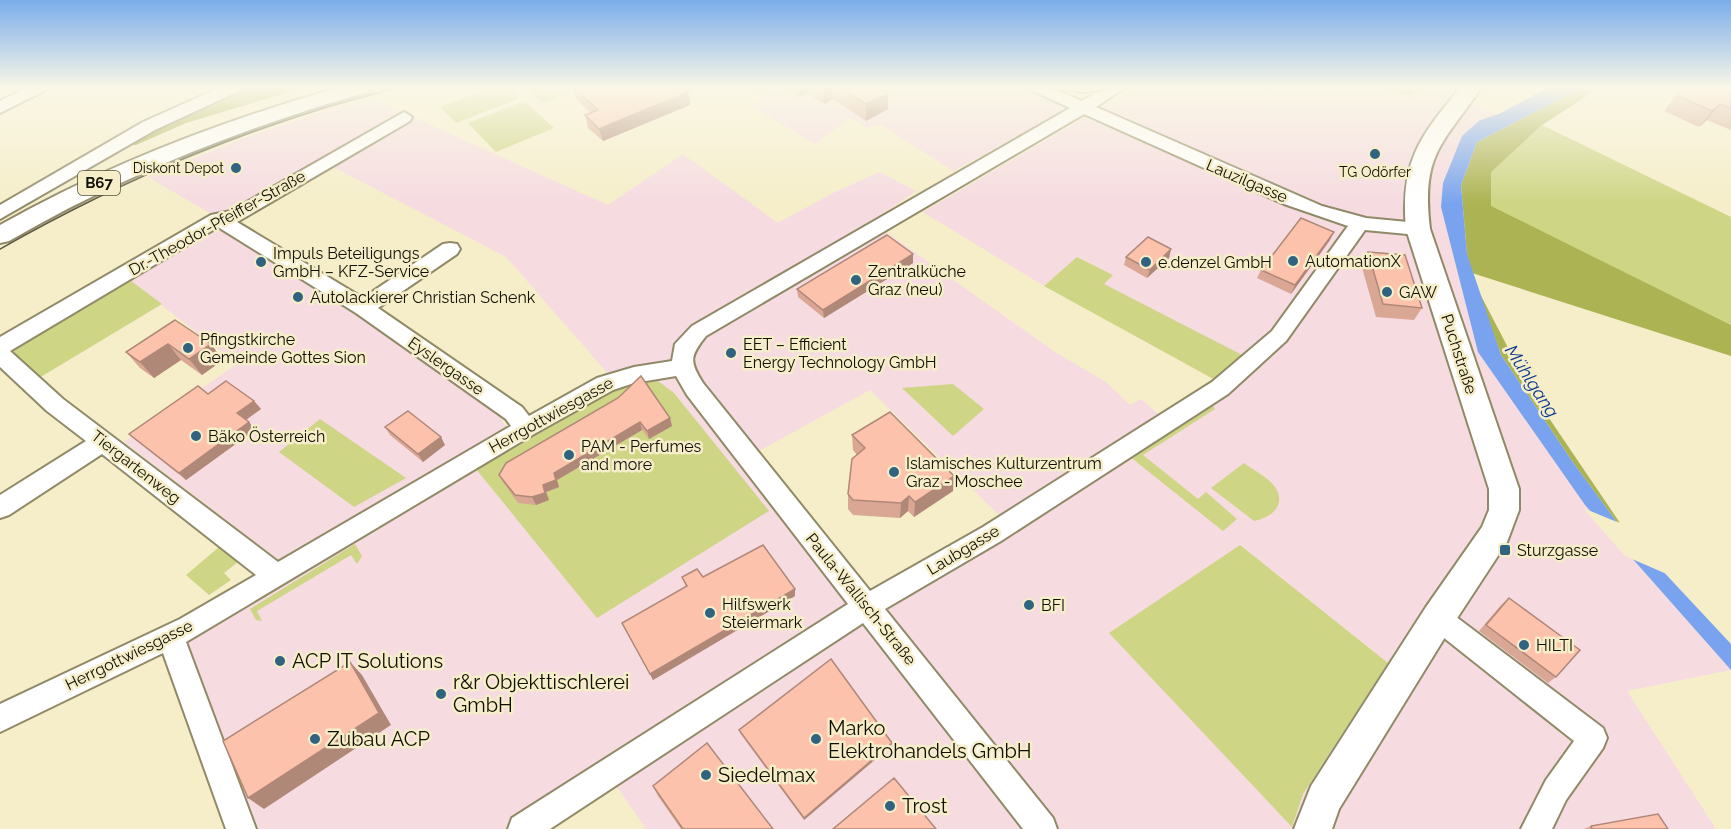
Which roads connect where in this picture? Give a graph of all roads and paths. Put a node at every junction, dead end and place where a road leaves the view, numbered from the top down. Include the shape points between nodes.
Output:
1 (148, 127) edge
2 (199, 127) edge
3 (240, 127) edge
4 (388, 127) edge
5 (1040, 127) edge
6 (1138, 127) edge
7 (1442, 127) edge
8 (0, 213) edge
9 (218, 219) junction
10 (0, 222) edge
11 (1359, 224) junction
12 (1418, 229) junction
13 (0, 235) edge
14 (450, 249) dead end
15 (363, 308) junction
16 (0, 347) edge
17 (0, 354) edge
18 (682, 367) junction
19 (526, 428) junction
20 (104, 441) junction
21 (0, 508) edge
22 (276, 575) junction
23 (867, 606) junction
24 (1438, 618) junction
25 (171, 637) junction
26 (0, 718) edge
27 (241, 829) edge
28 (523, 829) edge
29 (1042, 829) edge
30 (1313, 829) edge
31 (1536, 829) edge

1 - 8 street
2 - 10 main road, B67 via 110,163
3 - 13 main road, B67 via 164,155 49,206
4 - 9 street, Dr.-Theodor-Pfeiffer-Straße via 236,216
5 - 18 street via 699,331 682,350
6 - 11 street, Lauzilgasse via 1259,187
7 - 12 main road, Puchstraße via 1417,170
9 - 15 street, Eyslergasse
9 - 16 street, Dr.-Theodor-Pfeiffer-Straße
11 - 12 street, Lauzilgasse
11 - 23 street, Laubgasse via 1279,336 1220,388 992,534
12 - 24 main road, Puchstraße via 1503,489 1504,510 1496,534
14 - 15 street
15 - 19 street, Eyslergasse via 514,413
17 - 20 street, Tiergartenweg via 55,405
18 - 19 street, Herrgottwiesgasse via 616,379
18 - 23 street, Paula-Wallisch-Straße via 695,389
19 - 22 street, Herrgottwiesgasse
20 - 21 street
20 - 22 street, Tiergartenweg
22 - 25 street, Herrgottwiesgasse
23 - 28 street, Laubgasse
23 - 29 street, Paula-Wallisch-Straße
24 - 30 main road, Puchstraße via 1324,799
24 - 31 street via 1593,738 1556,790
25 - 26 street, Herrgottwiesgasse
25 - 27 street

